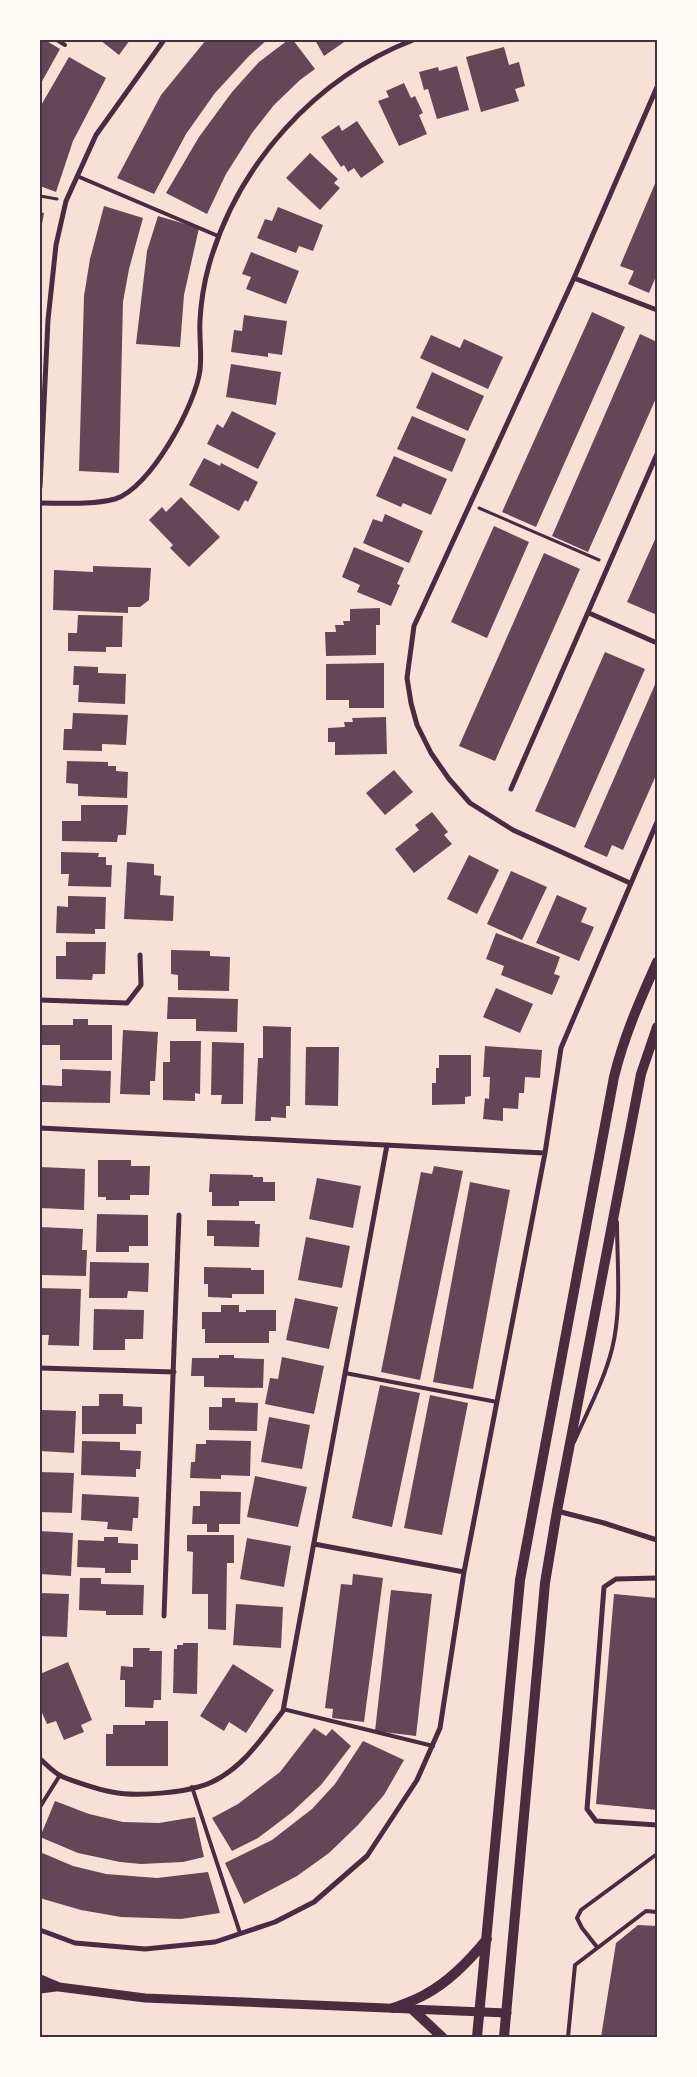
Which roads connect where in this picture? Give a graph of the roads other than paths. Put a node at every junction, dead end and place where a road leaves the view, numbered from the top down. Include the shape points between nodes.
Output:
1 (57, 40) edge
2 (164, 40) edge
3 (413, 40) edge
4 (65, 45) dead end
5 (657, 87) edge
6 (77, 176) junction
7 (218, 236) junction
8 (574, 278) junction
9 (657, 310) edge
10 (42, 396) edge
11 (657, 454) edge
12 (40, 486) edge
13 (40, 503) edge
14 (589, 613) junction
15 (657, 643) edge
16 (511, 789) dead end
17 (657, 822) edge
18 (630, 883) junction
19 (140, 956) dead end
20 (657, 962) edge
21 (40, 1000) edge
22 (657, 1027) edge
23 (40, 1128) edge
24 (387, 1145) junction
25 (545, 1153) junction
26 (617, 1197) junction
27 (179, 1215) dead end
28 (40, 1368) edge
29 (174, 1372) junction
30 (346, 1373) junction
31 (497, 1402) junction
32 (566, 1461) junction
33 (557, 1511) junction
34 (657, 1540) edge
35 (314, 1544) junction
36 (464, 1572) junction
37 (657, 1578) edge
38 (164, 1616) dead end
39 (283, 1709) junction
40 (432, 1746) junction
41 (40, 1759) edge
42 (60, 1775) junction
43 (192, 1787) junction
44 (40, 1807) edge
45 (657, 1825) edge
46 (657, 1854) edge
47 (657, 1912) edge
48 (40, 1930) edge
49 (240, 1933) junction
50 (488, 1938) junction
51 (597, 1947) junction
52 (40, 1979) edge
53 (59, 1986) junction
54 (40, 1989) edge
55 (393, 2008) junction
56 (412, 2009) junction
57 (480, 2012) junction
58 (507, 2013) junction
59 (442, 2037) edge
60 (477, 2037) edge
61 (504, 2037) edge
62 (568, 2037) edge

1 - 4 lane
2 - 6 street via 96,135
3 - 7 street via 358,68 330,86 304,109 265,152 231,206
5 - 8 street
6 - 7 lane
6 - 10 street via 66,201 55,254
7 - 13 street via 201,308 199,377 170,443 136,487 117,498 98,502
8 - 9 street
8 - 18 street via 414,626 408,678 417,725 431,753 470,803 513,830
10 - 12 street
11 - 14 street
14 - 15 street
14 - 16 street
17 - 18 street
18 - 25 street via 561,1048
19 - 21 street via 141,985 126,1002
20 - 50 main road via 631,1020 614,1077 522,1571
22 - 26 main road via 641,1074
23 - 24 street
24 - 25 street
24 - 30 street
25 - 31 street
26 - 32 main road
26 - 32 lane via 616,1326 612,1350
27 - 29 street
28 - 29 street
29 - 38 street
30 - 31 lane
30 - 35 street
31 - 36 street
32 - 33 main road
33 - 34 street
33 - 58 main road via 546,1583
35 - 36 street
35 - 39 street
36 - 40 street via 440,1728
37 - 45 street via 616,1579 604,1587 587,1809 596,1821
39 - 40 lane
39 - 43 street via 252,1752 213,1782
40 - 49 street via 417,1780 367,1856 314,1902 275,1922
41 - 42 street
42 - 43 street via 112,1793 160,1794
42 - 44 lane
43 - 49 lane
46 - 51 lane via 580,1910 577,1918
47 - 51 lane via 646,1911
48 - 49 street via 75,1943 145,1950 215,1942
50 - 55 main road via 452,1976 425,1995
50 - 57 main road
51 - 62 lane via 575,1965
52 - 53 street
53 - 54 street
53 - 55 street via 145,1998
55 - 56 street
56 - 57 street
56 - 59 main road
57 - 58 street
57 - 60 main road
58 - 61 main road

